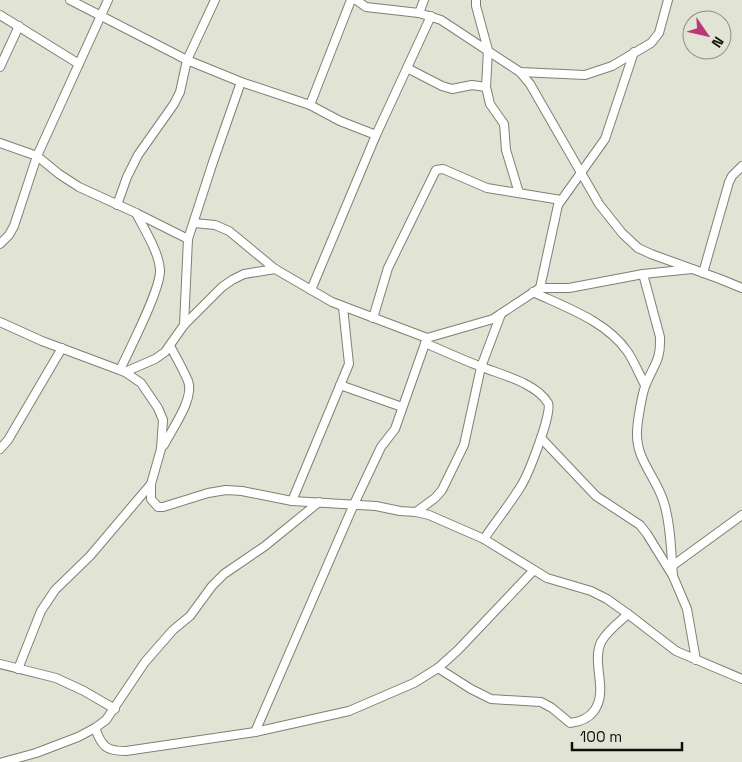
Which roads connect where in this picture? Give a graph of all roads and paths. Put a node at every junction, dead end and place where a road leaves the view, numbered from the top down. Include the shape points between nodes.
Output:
1 (70, 0) edge
2 (108, 0) edge
3 (215, 0) edge
4 (351, 0) edge
5 (356, 0) edge
6 (424, 0) edge
7 (476, 0) edge
8 (668, 0) edge
9 (419, 13) junction
10 (0, 15) edge
11 (100, 16) junction
12 (431, 16) junction
13 (19, 26) junction
14 (488, 50) junction
15 (634, 52) junction
16 (187, 60) junction
17 (79, 64) junction
18 (0, 67) edge
19 (406, 68) junction
20 (520, 72) junction
21 (241, 82) junction
22 (486, 87) junction
23 (310, 105) junction
24 (376, 135) junction
25 (0, 142) edge
26 (37, 156) junction
27 (742, 166) edge
28 (581, 172) junction
29 (519, 193) junction
30 (561, 200) junction
31 (118, 205) junction
32 (136, 213) junction
33 (194, 223) junction
34 (188, 239) junction
35 (0, 244) edge
36 (275, 269) junction
37 (692, 269) junction
38 (703, 272) junction
39 (643, 274) junction
40 (742, 288) edge
41 (311, 290) junction
42 (537, 290) junction
43 (343, 306) junction
44 (501, 314) junction
45 (372, 318) junction
46 (0, 322) edge
47 (184, 325) junction
48 (426, 340) junction
49 (170, 346) junction
50 (62, 348) junction
51 (481, 367) junction
52 (123, 371) junction
53 (340, 385) junction
54 (645, 385) junction
55 (402, 407) junction
56 (540, 438) junction
57 (0, 449) edge
58 (161, 449) junction
59 (151, 484) junction
60 (292, 501) junction
61 (319, 502) junction
62 (354, 504) junction
63 (416, 512) junction
64 (742, 515) edge
65 (484, 539) junction
66 (672, 566) junction
67 (534, 571) junction
68 (673, 576) junction
69 (628, 614) junction
70 (696, 660) junction
71 (0, 664) edge
72 (18, 668) junction
73 (438, 668) junction
74 (742, 679) edge
75 (115, 709) junction
76 (95, 728) junction
77 (255, 732) junction
78 (3, 762) edge

1 - 11 street
2 - 11 street
3 - 16 street
4 - 23 street
5 - 9 street via 366,7
6 - 9 street
7 - 14 street
8 - 15 street via 656,38
9 - 12 street
10 - 13 street
11 - 16 street
11 - 17 street
12 - 14 street
12 - 19 street
13 - 17 street
13 - 18 street
14 - 20 street
14 - 22 street
15 - 20 street via 612,66 585,75
15 - 28 street via 605,139
16 - 21 street
16 - 31 street via 180,92 138,155
17 - 26 street
19 - 22 street via 452,89
19 - 24 street
20 - 28 street
21 - 23 street
21 - 33 street
22 - 29 street via 490,104 504,124 506,150
23 - 24 street
24 - 41 street
25 - 26 street
26 - 31 street via 79,188
26 - 35 street via 14,226
27 - 38 street via 729,182
28 - 30 street
28 - 37 street via 599,204 622,234 638,248
29 - 30 street
29 - 45 street via 487,188 443,169 436,170 388,268
30 - 42 street
31 - 32 street
32 - 34 street
32 - 52 street via 157,257 160,271 158,287
33 - 34 street
33 - 36 street via 215,225 228,231
34 - 47 street
36 - 41 street
36 - 47 street via 244,274 232,280
37 - 38 street
37 - 39 street
38 - 40 street
39 - 42 street via 569,288
39 - 54 street via 660,338 659,358
41 - 43 street
42 - 44 street
42 - 54 street via 611,334 627,351
43 - 45 street
43 - 53 street via 349,364
44 - 48 street
44 - 51 street
45 - 48 street
46 - 50 street
47 - 49 street
48 - 51 street
48 - 55 street
49 - 52 street via 155,359
49 - 58 street via 189,382 190,391
50 - 52 street
50 - 57 street
51 - 56 street via 523,382 544,398 549,412
51 - 63 street via 464,445 442,490
52 - 58 street via 141,383 158,408 162,420
53 - 55 street
53 - 60 street
54 - 66 street via 636,431 637,446 664,503
55 - 62 street via 394,429 380,447
56 - 65 street via 520,487
56 - 68 street via 596,496 640,525
58 - 59 street
59 - 60 street via 151,499 158,508 226,490
59 - 72 street via 90,556 55,590 41,611
60 - 61 street
61 - 62 street
61 - 75 street via 212,586 190,616 145,662
62 - 63 street
62 - 77 street
63 - 65 street
64 - 66 street
65 - 67 street
66 - 68 street
67 - 69 street via 560,583 591,591
67 - 73 street
68 - 70 street via 687,609
69 - 70 street via 666,645
69 - 73 street via 601,643 598,704 592,714 577,722 570,723 541,702 492,699
70 - 74 street
71 - 72 street
72 - 75 street via 56,678
73 - 77 street via 414,683 349,711
75 - 76 street
76 - 77 street via 100,741 113,751
76 - 78 street via 44,750

